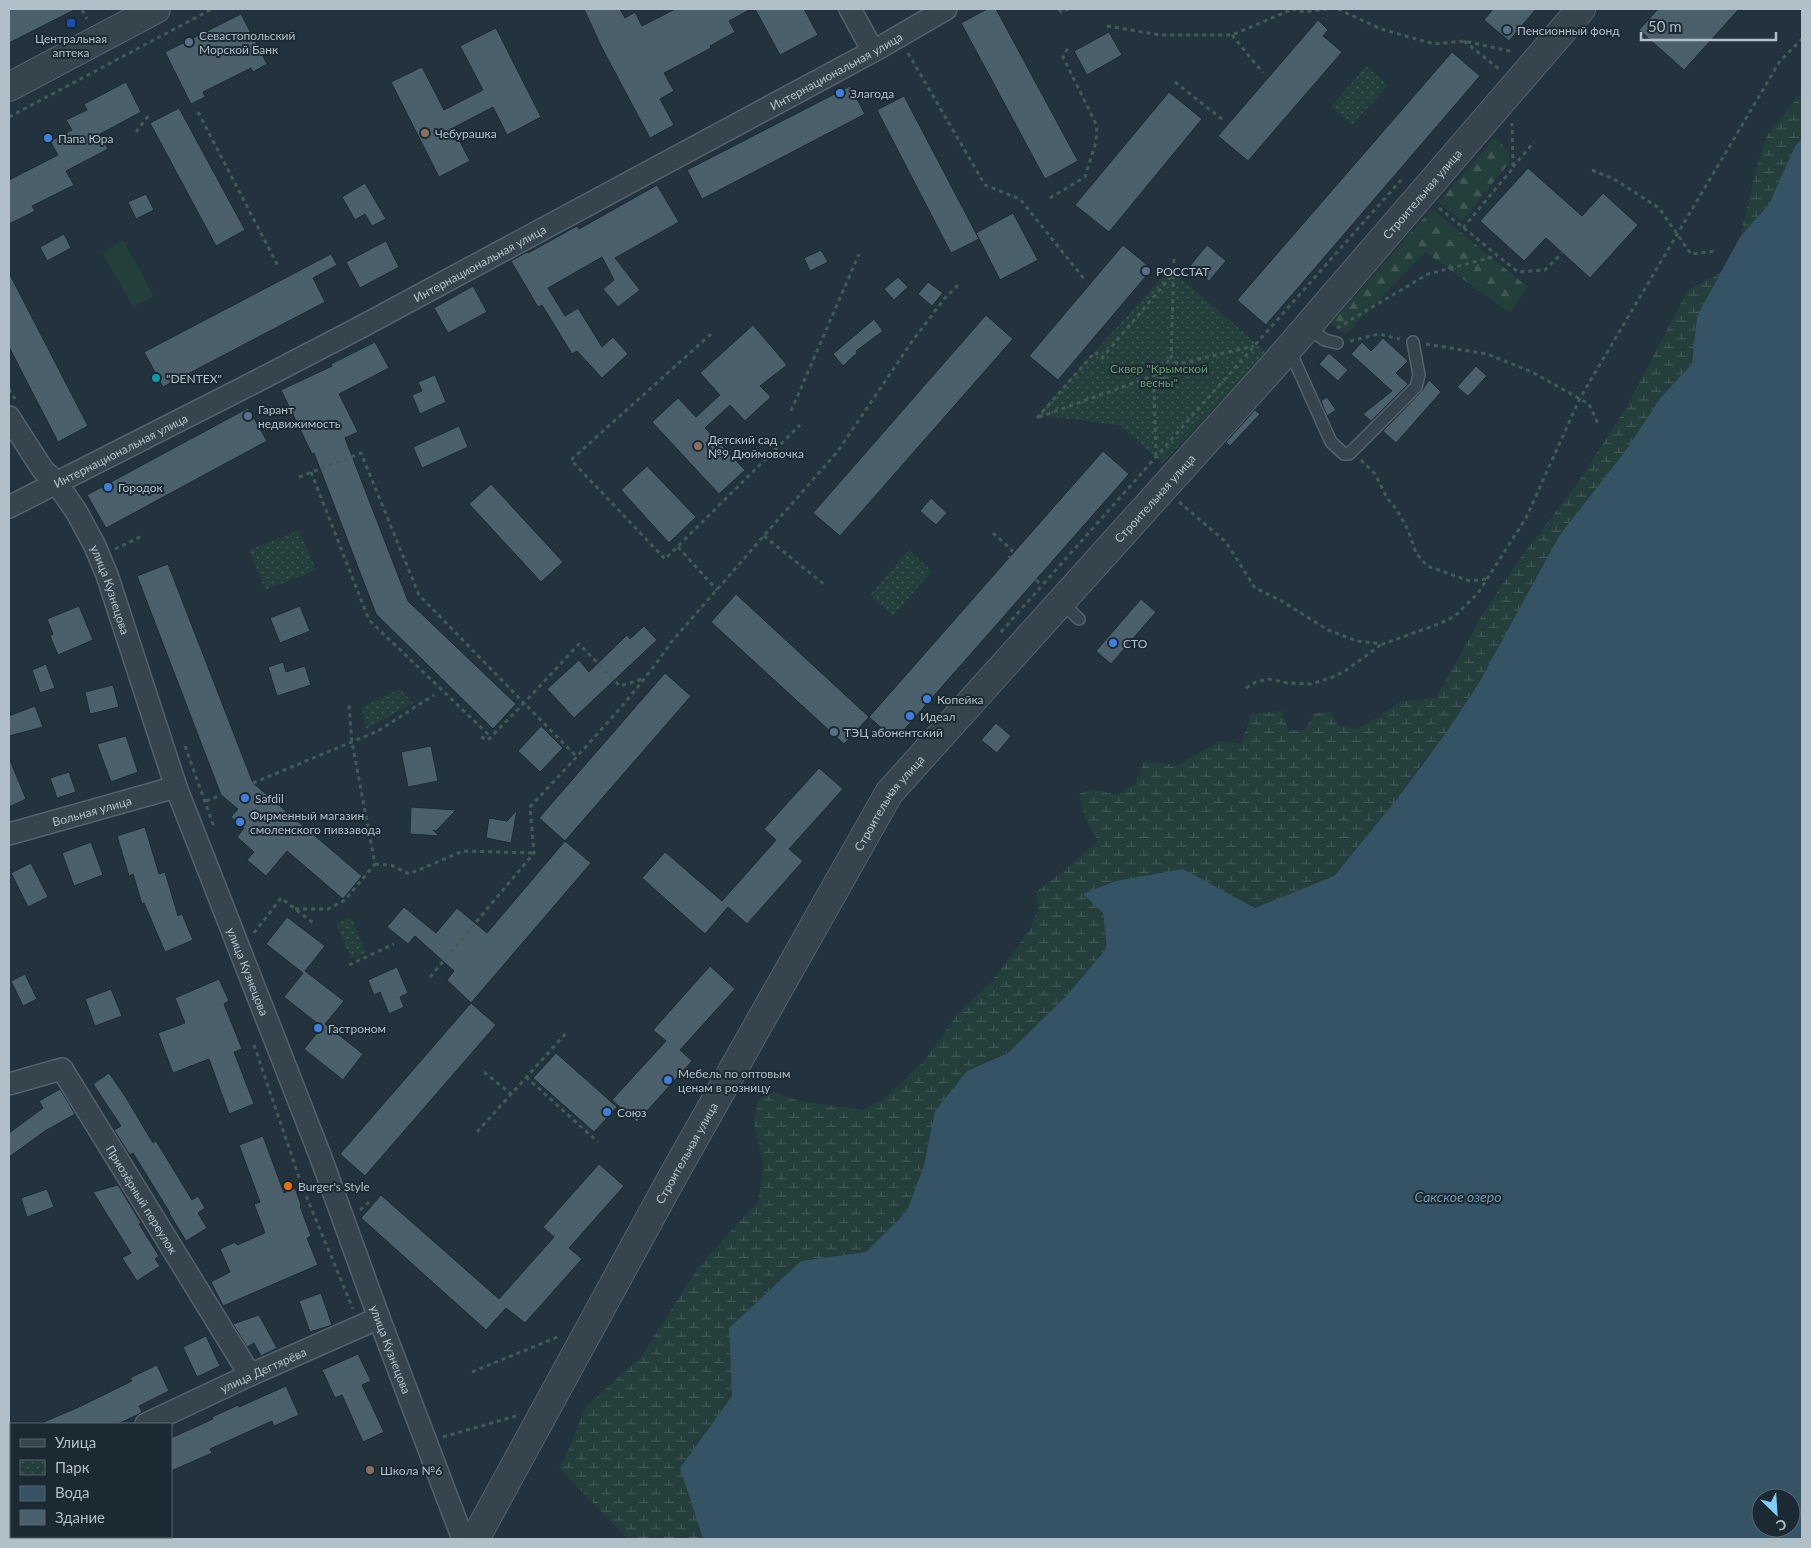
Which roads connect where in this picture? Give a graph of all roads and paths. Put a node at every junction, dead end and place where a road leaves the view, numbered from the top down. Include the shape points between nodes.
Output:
1 (156, 9) edge
2 (212, 9) edge
3 (850, 9) edge
4 (946, 9) edge
5 (1059, 9) edge
6 (1068, 9) edge
7 (1292, 9) edge
8 (1327, 9) edge
9 (1338, 9) edge
10 (1581, 9) edge
11 (82, 10) edge
12 (87, 19) dead end
13 (1107, 26) dead end
14 (1232, 35) junction
15 (1802, 39) edge
16 (1464, 41) junction
17 (1520, 45) dead end
18 (904, 46) dead end
19 (1069, 46) dead end
20 (873, 51) junction
21 (1263, 73) dead end
22 (1493, 76) dead end
23 (1175, 82) dead end
24 (9, 87) edge
25 (198, 112) dead end
26 (149, 114) dead end
27 (9, 117) edge
28 (1223, 120) dead end
29 (1512, 123) dead end
30 (136, 132) dead end
31 (1534, 142) dead end
32 (1513, 168) junction
33 (1592, 170) dead end
34 (1403, 178) dead end
35 (1050, 198) dead end
36 (1438, 208) dead end
37 (1463, 228) junction
38 (1678, 234) junction
39 (1715, 251) dead end
40 (1562, 253) dead end
41 (859, 254) dead end
42 (1497, 256) junction
43 (1174, 259) dead end
44 (278, 268) dead end
45 (1174, 272) junction
46 (1085, 280) dead end
47 (960, 283) dead end
48 (1312, 331) junction
49 (711, 334) dead end
50 (1260, 341) dead end
51 (1413, 342) junction
52 (1337, 343) joint
53 (1255, 346) dead end
54 (1285, 352) junction
55 (1171, 358) junction
56 (1178, 364) junction
57 (1156, 375) junction
58 (1163, 379) junction
59 (1580, 398) junction
60 (791, 411) dead end
61 (9, 417) edge
62 (800, 425) dead end
63 (1599, 426) dead end
64 (1353, 452) junction
65 (1156, 456) dead end
66 (311, 472) junction
67 (298, 477) dead end
68 (56, 482) junction
69 (1162, 489) junction
70 (9, 507) edge
71 (993, 533) dead end
72 (142, 536) dead end
73 (764, 536) junction
74 (678, 547) junction
75 (110, 552) dead end
76 (1009, 558) dead end
77 (1487, 579) junction
78 (1036, 580) dead end
79 (825, 585) dead end
80 (717, 590) junction
81 (1061, 602) junction
82 (1382, 644) junction
83 (644, 679) junction
84 (1246, 688) dead end
85 (434, 695) dead end
86 (524, 703) junction
87 (349, 705) dead end
88 (481, 737) dead end
89 (491, 737) junction
90 (352, 742) junction
91 (577, 756) junction
92 (253, 783) dead end
93 (176, 787) junction
94 (221, 795) dead end
95 (206, 801) dead end
96 (9, 834) edge
97 (534, 853) junction
98 (375, 864) junction
99 (295, 909) junction
100 (316, 925) dead end
101 (248, 930) dead end
102 (394, 944) dead end
103 (349, 966) dead end
104 (430, 977) dead end
105 (567, 1032) dead end
106 (484, 1072) dead end
107 (526, 1077) junction
108 (9, 1084) edge
109 (511, 1094) junction
110 (477, 1132) dead end
111 (598, 1142) dead end
112 (379, 1318) junction
113 (563, 1335) dead end
114 (472, 1372) dead end
115 (250, 1375) junction
116 (518, 1416) dead end
117 (148, 1423) edge
118 (438, 1439) dead end
119 (463, 1539) edge
120 (475, 1539) edge

1 - 24 street
2 - 27 path
3 - 20 street
4 - 20 street, Интернациональная улица
5 - 6 path via 1061,12
7 - 8 path via 1304,12
7 - 14 path
9 - 16 path via 1381,28 1434,44
10 - 48 street, Строительная улица
11 - 12 path
13 - 14 path via 1160,35
14 - 21 path
15 - 38 path via 1780,62
16 - 17 path via 1514,52
16 - 22 path via 1499,69
18 - 46 path via 985,185 1020,199
19 - 35 path via 1062,57 1097,126 1096,142 1085,177
20 - 68 street, Интернациональная улица via 257,382
23 - 28 path
25 - 44 path
26 - 30 path
29 - 32 path
31 - 32 path
32 - 37 path
33 - 38 path via 1614,179 1659,208
34 - 50 path
36 - 37 path
37 - 42 path
38 - 39 path via 1691,254
38 - 59 path
40 - 42 path via 1545,270 1518,272
41 - 60 path
42 - 48 path via 1428,274 1335,329
43 - 45 path
45 - 55 path
45 - 57 path via 1102,358 1095,352 1037,418
47 - 73 path via 913,340 838,451
48 - 52 lane
48 - 54 street, Строительная улица
49 - 74 path via 571,460 666,560
51 - 52 path via 1379,334
51 - 59 path via 1486,354 1532,372
51 - 64 lane via 1419,375 1416,387
53 - 56 path
54 - 64 lane via 1295,362 1331,442 1344,454
54 - 69 street, Строительная улица
55 - 56 path
55 - 57 path
56 - 58 path
57 - 58 path
58 - 65 path via 1154,389
59 - 63 path via 1589,404
59 - 77 path via 1526,518
61 - 68 street, улица Кузнецова via 43,470
62 - 74 path
64 - 77 path via 1375,474 1408,530 1416,553 1427,566 1470,581
66 - 67 path
66 - 86 path via 361,453 419,595
66 - 89 path via 369,620
68 - 70 street, Интернациональная улица
68 - 93 street, улица Кузнецова via 94,544 107,575
69 - 81 street, Строительная улица
69 - 82 path via 1226,542 1255,588 1328,630 1357,641
71 - 76 path via 1012,550
72 - 75 path
73 - 79 path
73 - 80 path
74 - 80 path
77 - 82 path via 1455,616
78 - 81 path
80 - 83 path
81 - 120 street, Строительная улица via 889,793
82 - 84 path via 1333,677 1311,684 1268,679
83 - 86 path via 620,686 579,644
83 - 91 path
85 - 90 path via 378,731
86 - 89 path
86 - 91 path
87 - 90 path
88 - 89 path via 488,740
90 - 92 path
90 - 98 path
91 - 97 path via 530,807
93 - 96 street, Вольная улица
93 - 112 street, улица Кузнецова via 320,1155
94 - 95 path
97 - 98 path via 463,851 409,874 391,865
97 - 104 path
98 - 99 path via 346,900 328,909
99 - 100 path
99 - 101 path via 281,898 250,937
102 - 103 path
105 - 107 path
106 - 109 path
107 - 109 path
107 - 111 path
108 - 115 street, Приозёрный переулок via 62,1069
109 - 110 path
112 - 115 street, улица Дегтярёва
112 - 119 street, улица Кузнецова
113 - 114 path
115 - 117 street, улица Дегтярёва
116 - 118 path

